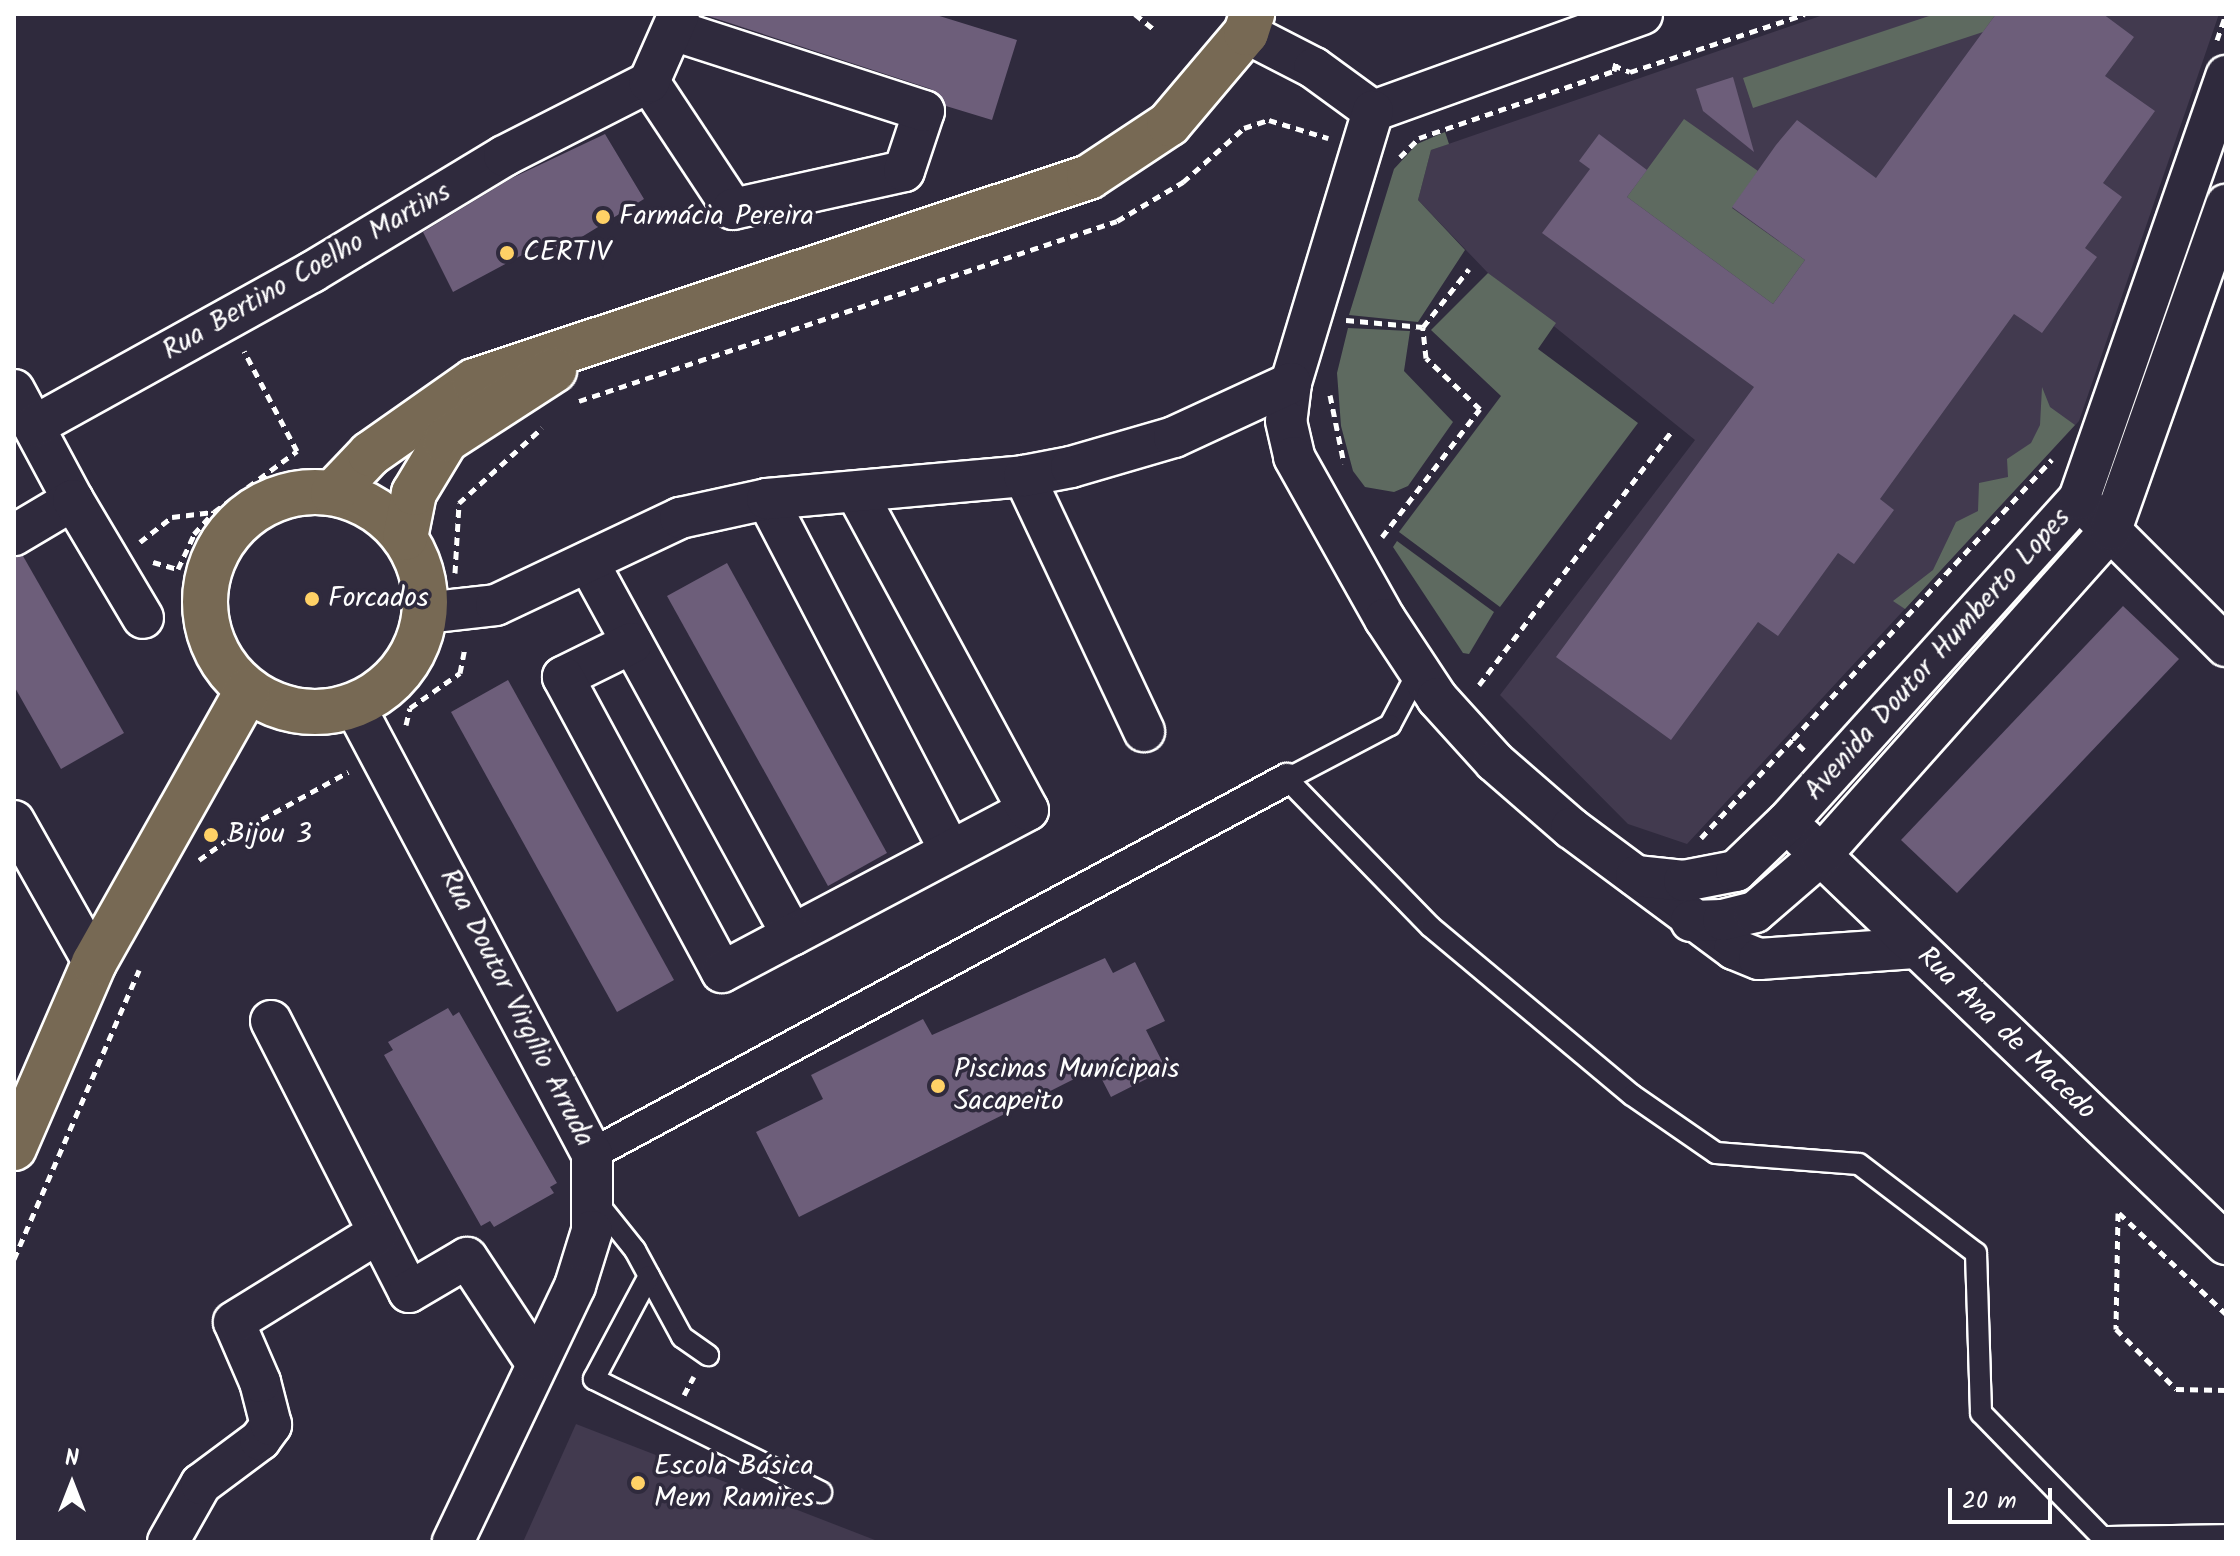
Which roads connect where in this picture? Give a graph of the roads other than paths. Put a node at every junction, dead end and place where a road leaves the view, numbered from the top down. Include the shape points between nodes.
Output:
1 (1635, 17) edge
2 (676, 22) edge
3 (1249, 23) edge
4 (2221, 60) edge
5 (649, 82) junction
6 (1373, 111) junction
7 (2226, 205) edge
8 (586, 348) junction
9 (1291, 383) junction
10 (14, 390) edge
11 (34, 426) junction
12 (1024, 476) junction
13 (856, 492) junction
14 (333, 493) junction
15 (767, 499) junction
16 (2079, 499) junction
17 (73, 500) junction
18 (2111, 530) junction
19 (14, 535) edge
20 (405, 538) junction
21 (588, 562) junction
22 (443, 613) junction
23 (143, 618) dead end
24 (632, 643) junction
25 (2226, 646) edge
26 (1419, 670) junction
27 (248, 690) junction
28 (354, 705) junction
29 (1144, 731) dead end
30 (1287, 779) junction
31 (14, 821) edge
32 (1787, 822) junction
33 (950, 850) junction
34 (1821, 855) junction
35 (1636, 876) junction
36 (1691, 921) junction
37 (792, 935) junction
38 (1915, 948) junction
39 (94, 963) junction
40 (271, 1021) dead end
41 (14, 1148) edge
42 (592, 1154) junction
43 (592, 1197) junction
44 (378, 1233) junction
45 (2226, 1244) edge
46 (649, 1276) junction
47 (708, 1355) road end
48 (535, 1361) junction
49 (821, 1492) dead end
50 (2226, 1535) edge
51 (168, 1542) edge
52 (453, 1542) edge

1 - 6 street
2 - 5 street
2 - 5 street via 924,111 904,171 733,209
3 - 6 street
3 - 8 main road via 1169,124 1089,177
4 - 16 street, Avenida Doutor Humberto Lopes
5 - 11 street, Rua Bertino Coelho Martins via 504,156 228,320
6 - 9 street
7 - 18 street
8 - 14 main road via 474,381 370,454
8 - 20 main road via 446,440 414,493
9 - 12 street via 1174,437
9 - 26 street via 1286,421 1294,457 1338,544
10 - 11 street
11 - 17 street
12 - 13 street
12 - 29 street
13 - 15 street
13 - 33 street via 1028,810
14 - 20 main road via 374,508
14 - 27 main road via 297,493 262,505 233,528 213,559 204,594 207,630 223,664
15 - 21 street via 680,518
15 - 33 street
16 - 18 street
16 - 32 street, Avenida Doutor Humberto Lopes
17 - 19 street
17 - 23 street
18 - 25 street
18 - 34 street
20 - 22 main road
21 - 22 street via 496,605
21 - 24 street
22 - 28 main road via 389,684
24 - 37 street
24 - 37 street via 563,677 722,972
26 - 30 lane via 1390,725
26 - 35 street via 1495,762
27 - 28 main road via 281,707 317,712
27 - 39 main road
28 - 42 street, Rua Doutor Virgílio Arruda
30 - 42 street
30 - 50 lane via 1431,927 1632,1095 1716,1153 1859,1164 1976,1253 1981,1413 2102,1537
31 - 39 street
32 - 34 street, Rua Ana de Macedo
32 - 35 street, Avenida Doutor Humberto Lopes via 1736,871 1684,881
33 - 37 street
34 - 36 street via 1755,912
34 - 38 street, Rua Ana de Macedo
35 - 36 street
36 - 38 street via 1759,959
38 - 45 street, Rua Ana de Macedo
39 - 41 main road
40 - 44 street
42 - 43 street, Rua Doutor Virgílio Arruda
43 - 46 lane
43 - 48 street, Rua Doutor Virgílio Arruda via 592,1231 575,1286
44 - 48 street via 409,1292 467,1258
44 - 51 street via 234,1322 260,1382 271,1425 260,1440 201,1484
46 - 47 lane via 682,1337
46 - 49 lane via 594,1379
48 - 52 street, Rua Doutor Virgílio Arruda

